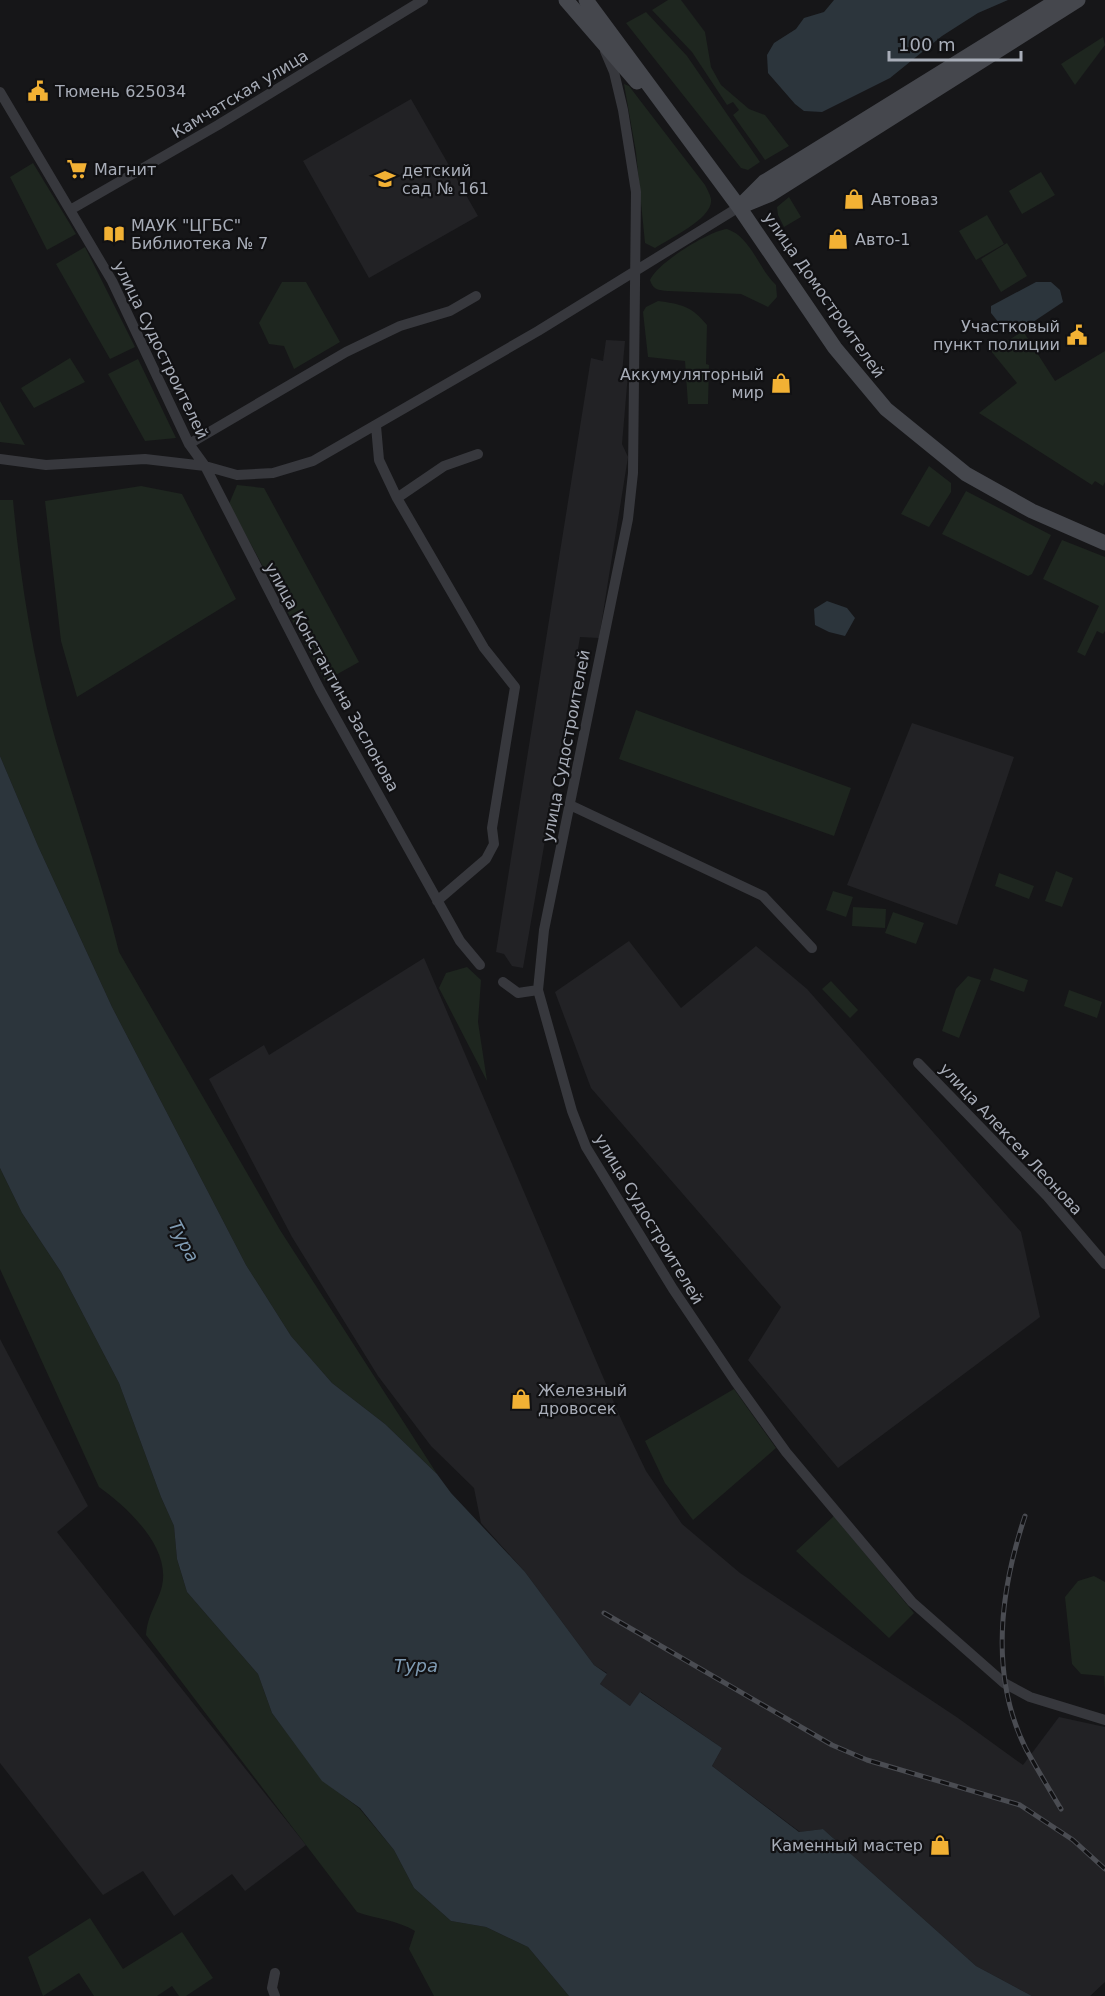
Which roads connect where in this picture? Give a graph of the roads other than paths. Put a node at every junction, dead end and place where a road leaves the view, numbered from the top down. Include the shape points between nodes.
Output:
1 (423, 0) edge
2 (566, 0) edge
3 (586, 0) edge
4 (1058, 0) edge
5 (1078, 0) edge
6 (599, 40) junction
7 (0, 92) edge
8 (687, 138) junction
9 (739, 207) junction
10 (70, 210) junction
11 (635, 273) junction
12 (476, 297) dead end
13 (376, 426) junction
14 (189, 444) junction
15 (478, 454) dead end
16 (0, 459) edge
17 (205, 466) junction
18 (397, 498) junction
19 (1105, 543) edge
20 (570, 806) junction
21 (438, 900) junction
22 (812, 948) dead end
23 (480, 965) dead end
24 (503, 982) dead end
25 (538, 990) junction
26 (918, 1063) dead end
27 (1105, 1264) edge
28 (1105, 1720) edge
29 (276, 1973) dead end
30 (275, 1996) edge

1 - 10 street, Камчатская улица
2 - 6 main road, улица Домостроителей
3 - 8 main road, улица Домостроителей
4 - 9 main road via 764,182
5 - 9 main road via 771,194
6 - 8 main road, улица Домостроителей
6 - 11 street, улица Судостроителей via 614,72 636,192
7 - 10 street, улица Судостроителей
8 - 9 main road, улица Домостроителей
9 - 11 street
9 - 19 main road, улица Домостроителей via 841,356 886,409 966,474 1032,511
10 - 14 street, улица Судостроителей via 112,281
11 - 13 street
11 - 20 street, улица Судостроителей via 633,473 628,519
12 - 14 street via 346,352
13 - 17 street via 313,461 273,473 237,475
13 - 18 street via 379,460
14 - 17 street, улица Судостроителей
15 - 18 street via 444,466
16 - 17 street via 46,465 145,459
17 - 21 street, улица Константина Заслонова via 315,681
18 - 21 street via 484,648 515,687 492,828 494,844 486,859
20 - 22 street via 763,896
20 - 25 street, улица Судостроителей via 544,930
21 - 23 street, улица Константина Заслонова via 460,941
24 - 25 street via 518,993
25 - 28 street, улица Судостроителей via 586,1147 673,1289 786,1452 912,1602 980,1663 1004,1683 1030,1697
26 - 27 street, улица Алексея Леонова via 1047,1196
29 - 30 street via 272,1988

